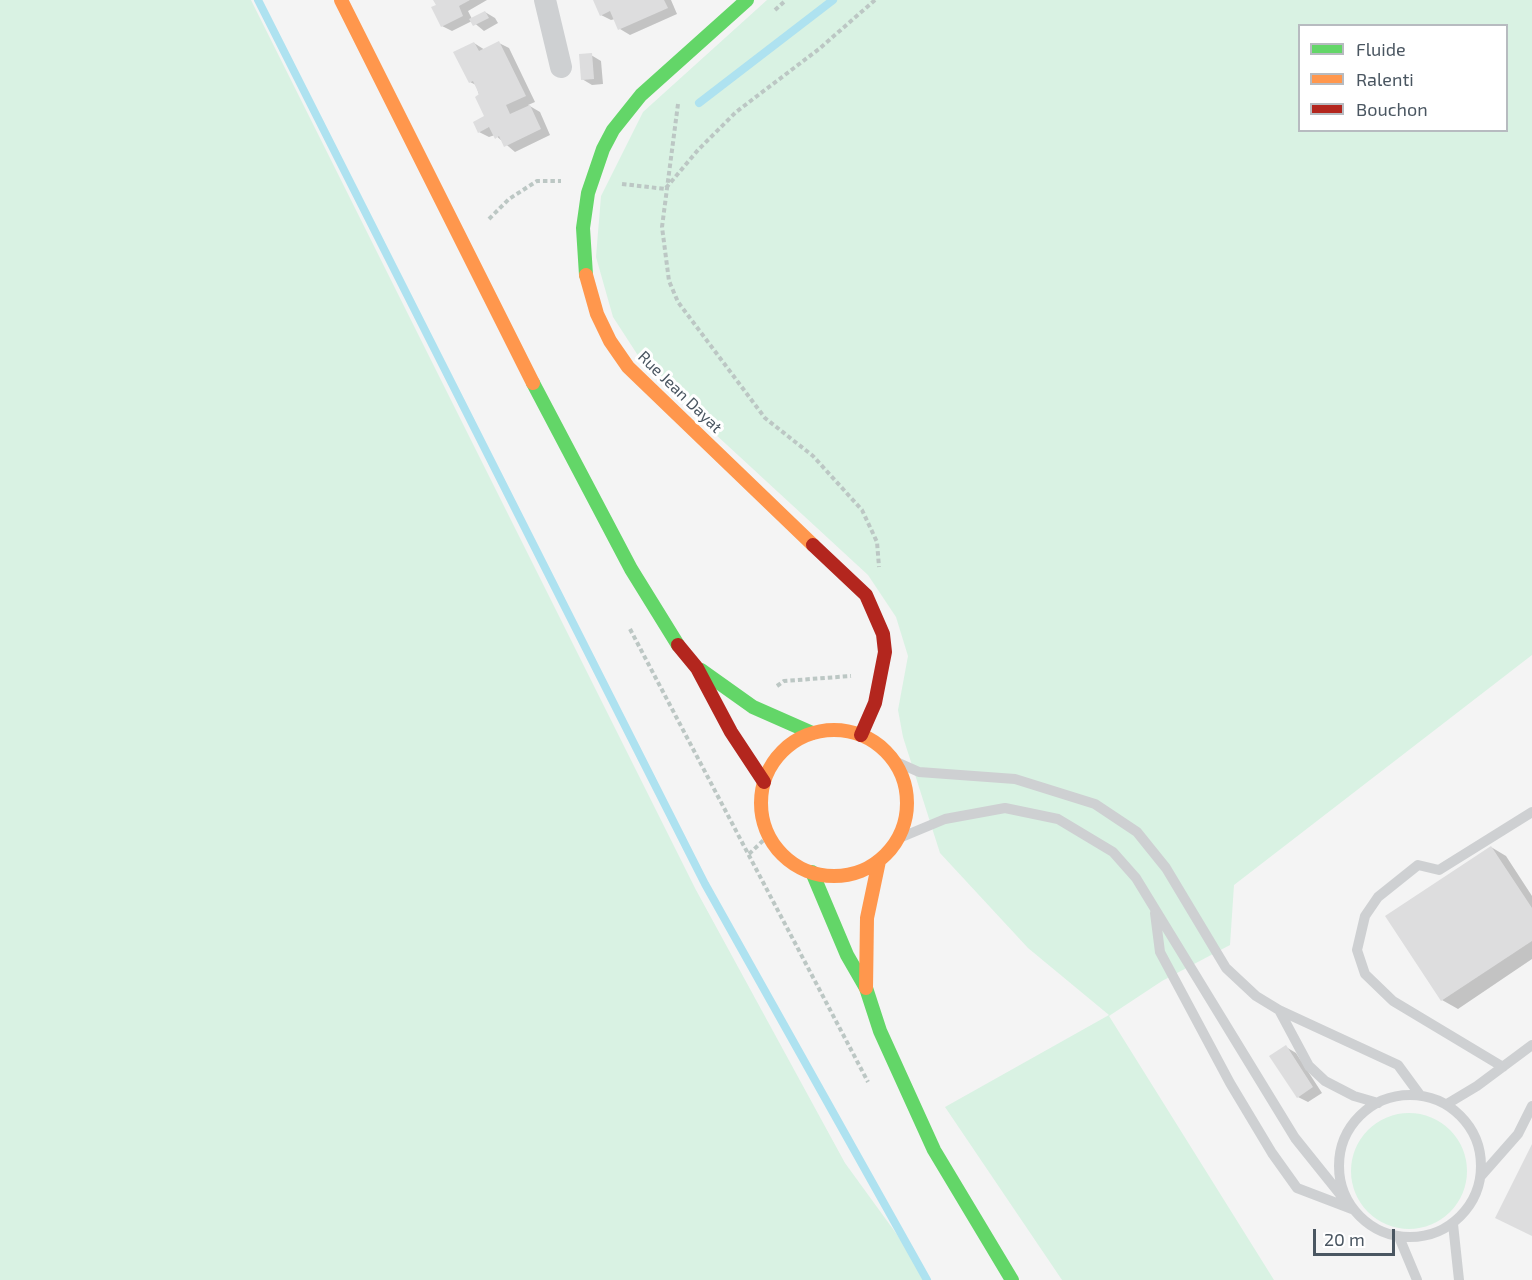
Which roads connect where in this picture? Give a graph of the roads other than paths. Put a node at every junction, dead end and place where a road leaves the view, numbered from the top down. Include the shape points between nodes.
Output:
1 (341, 0) edge
2 (545, 0) edge
3 (742, 2) edge
4 (561, 67) dead end
5 (697, 668) junction
6 (812, 733) junction
7 (861, 735) junction
8 (892, 760) junction
9 (764, 782) junction
10 (1532, 812) edge
11 (897, 839) junction
12 (879, 861) junction
13 (812, 872) junction
14 (1155, 908) junction
15 (866, 988) junction
16 (1279, 1010) junction
17 (1532, 1046) edge
18 (1503, 1067) junction
19 (1420, 1095) junction
20 (1378, 1103) junction
21 (1447, 1104) junction
22 (1532, 1106) edge
23 (1481, 1176) junction
24 (1352, 1209) junction
25 (1453, 1224) junction
26 (1399, 1237) junction
27 (1012, 1280) edge
28 (1417, 1280) edge
29 (1459, 1280) edge

1 - 5 main road via 574,464 636,579 670,635
2 - 4 street
3 - 7 main road, Rue Jean Dayat via 641,95 614,130 597,164 586,201 585,270 597,315 628,367 866,595 883,634 885,652 875,703
5 - 6 main road via 753,707
5 - 9 main road via 731,732
6 - 7 main road via 835,730
6 - 9 main road via 779,755
7 - 8 main road via 881,747
8 - 11 main road via 906,794 905,821
8 - 16 lane via 919,772 1015,779 1095,804 1137,832 1172,878 1226,968 1256,996
9 - 13 main road via 762,814 769,835 783,855
10 - 18 lane via 1439,870 1418,865 1378,897 1365,916 1357,950 1365,974 1393,1000
11 - 12 main road
11 - 14 lane via 945,819 1005,808 1058,819 1113,852
12 - 13 main road via 851,874
12 - 15 main road via 867,918
13 - 15 main road via 847,955
14 - 24 lane via 1295,1138
14 - 24 lane via 1160,952 1272,1153 1297,1188
15 - 27 main road via 880,1031 934,1150
16 - 19 lane via 1398,1065
16 - 20 lane via 1308,1066 1325,1082
17 - 18 lane
18 - 21 lane
19 - 20 lane via 1392,1096
19 - 21 lane
20 - 24 lane via 1366,1108 1347,1129 1338,1156 1340,1184
21 - 23 lane via 1468,1123 1480,1148
22 - 23 lane via 1518,1134
23 - 25 lane via 1472,1203
24 - 26 lane via 1373,1228
25 - 26 lane via 1428,1236
25 - 29 lane
26 - 28 lane

